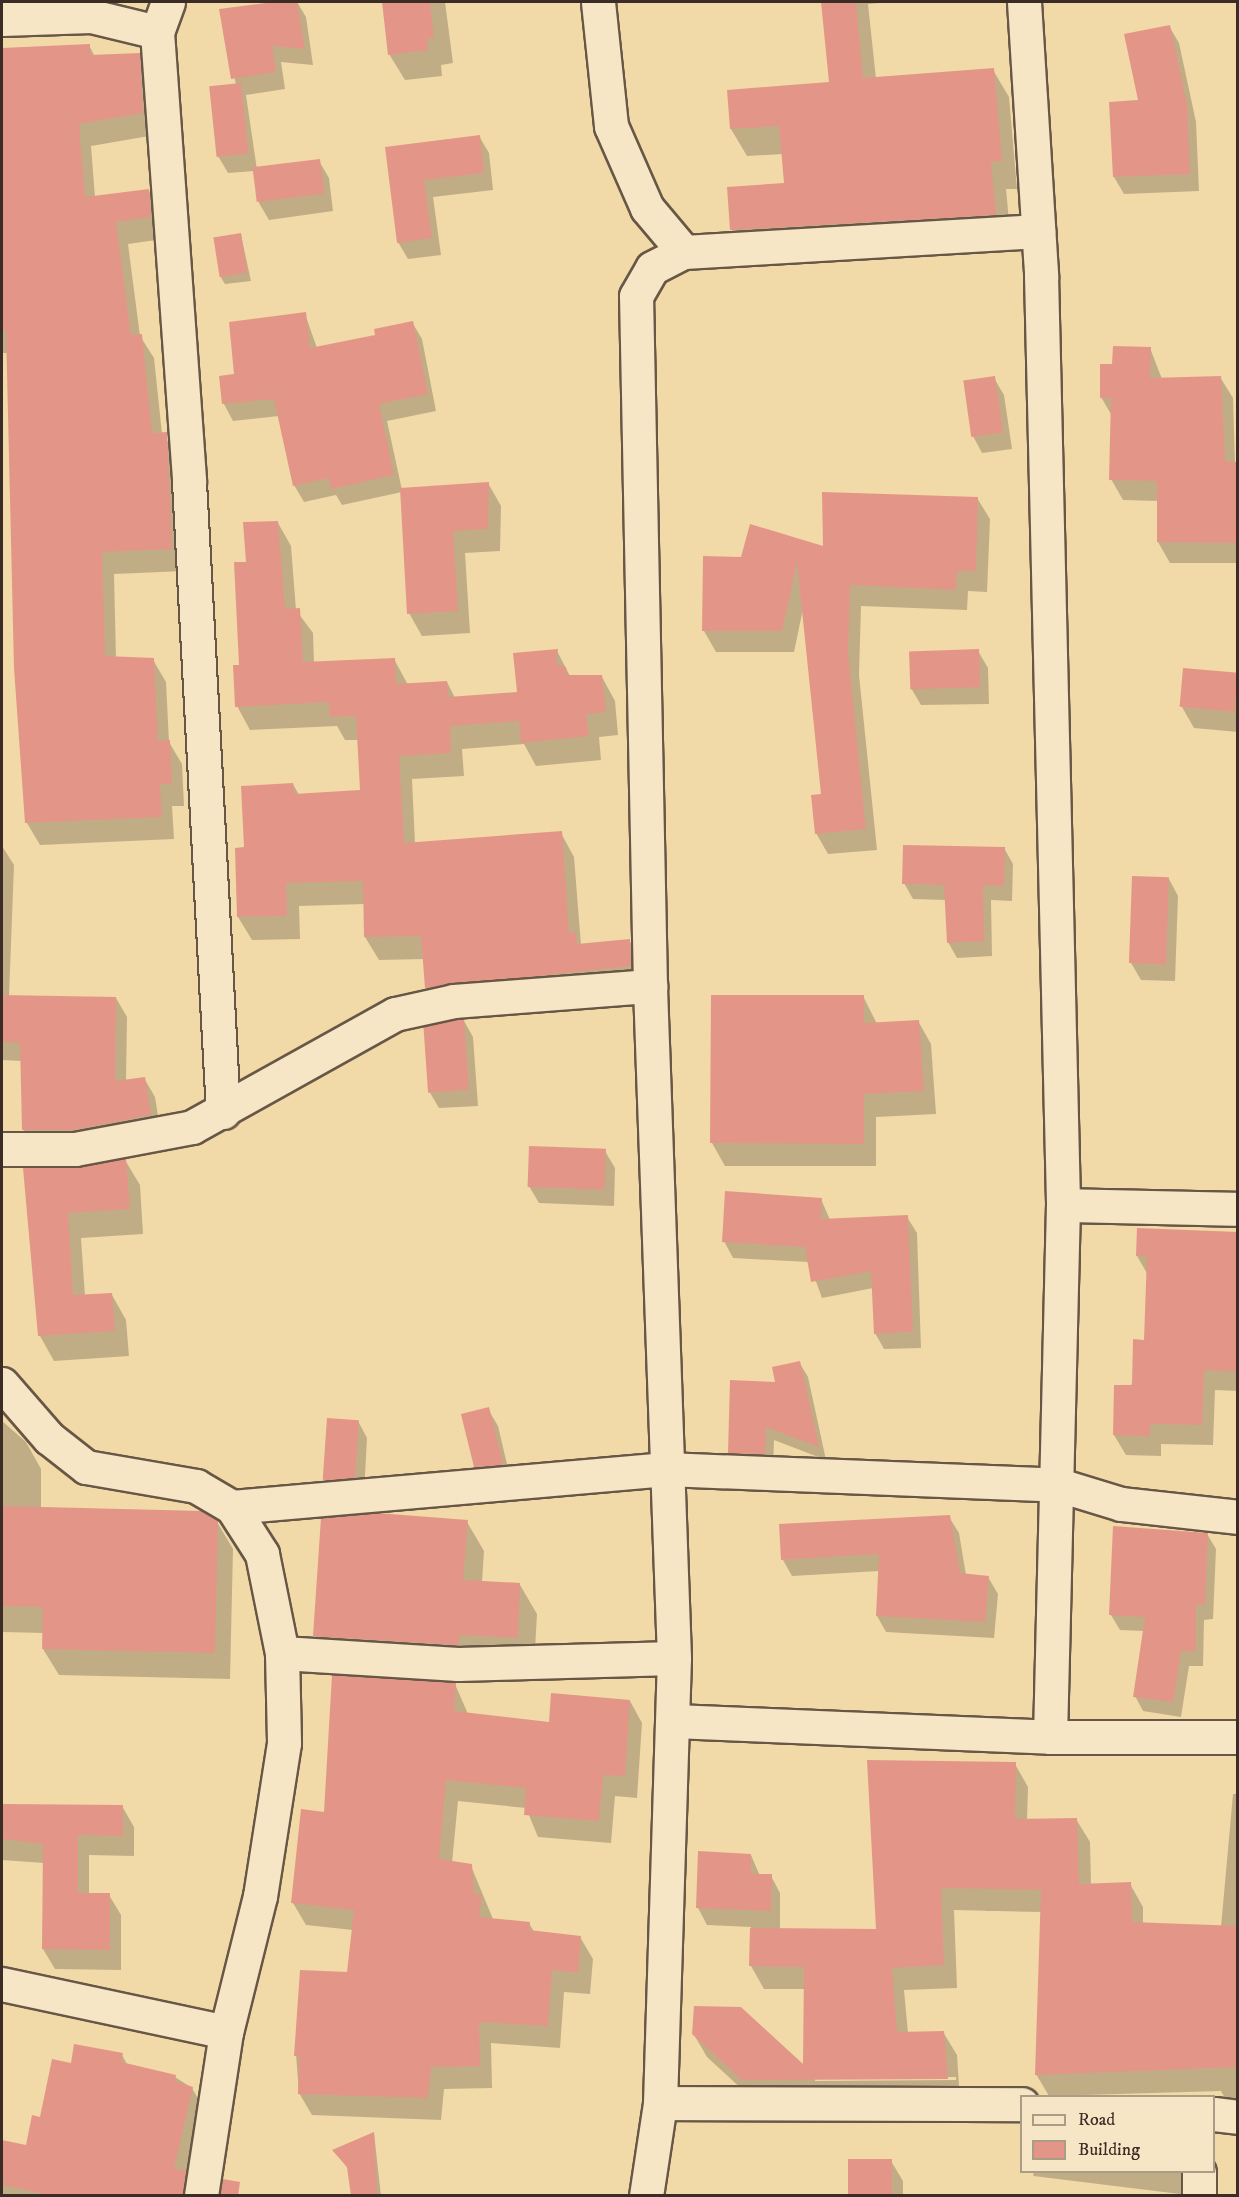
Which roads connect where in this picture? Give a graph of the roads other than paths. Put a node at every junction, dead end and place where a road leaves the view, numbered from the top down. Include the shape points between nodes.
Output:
1 (168, 2) edge
2 (598, 2) edge
3 (1024, 2) edge
4 (2, 19) edge
5 (157, 32) junction
6 (1038, 231) junction
7 (684, 252) junction
8 (650, 986) junction
9 (223, 1112) junction
10 (2, 1149) edge
11 (1063, 1205) junction
12 (1238, 1209) edge
13 (2, 1384) edge
14 (666, 1469) junction
15 (1059, 1485) junction
16 (232, 1507) junction
17 (1238, 1517) edge
18 (282, 1653) junction
19 (674, 1658) junction
20 (674, 1721) junction
21 (1050, 1737) junction
22 (1238, 1737) edge
23 (2, 1984) edge
24 (226, 2032) junction
25 (660, 2103) junction
26 (1020, 2104) edge
27 (1215, 2114) edge
28 (1238, 2117) edge
29 (1199, 2173) edge
30 (201, 2196) edge
31 (646, 2196) edge
32 (1200, 2196) edge

1 - 5 street
2 - 7 street via 611,126 646,208
3 - 6 street
4 - 5 street via 91,16
5 - 9 street via 189,482
6 - 7 street
6 - 11 street
7 - 8 street via 652,268 636,296
8 - 9 street via 453,1001 394,1014
8 - 14 street
9 - 10 street via 156,1138 75,1149
11 - 12 street
11 - 15 street
13 - 16 street via 49,1438 86,1467 196,1486
14 - 15 street
14 - 16 street
14 - 19 street
15 - 17 street via 1121,1504
15 - 21 street
16 - 18 street via 262,1554
18 - 19 street via 458,1665
18 - 24 street via 284,1743 260,1896
19 - 20 street
20 - 21 street
20 - 25 street
21 - 22 street
23 - 24 street
24 - 30 street
25 - 26 street
25 - 31 street
27 - 28 street
29 - 32 street

